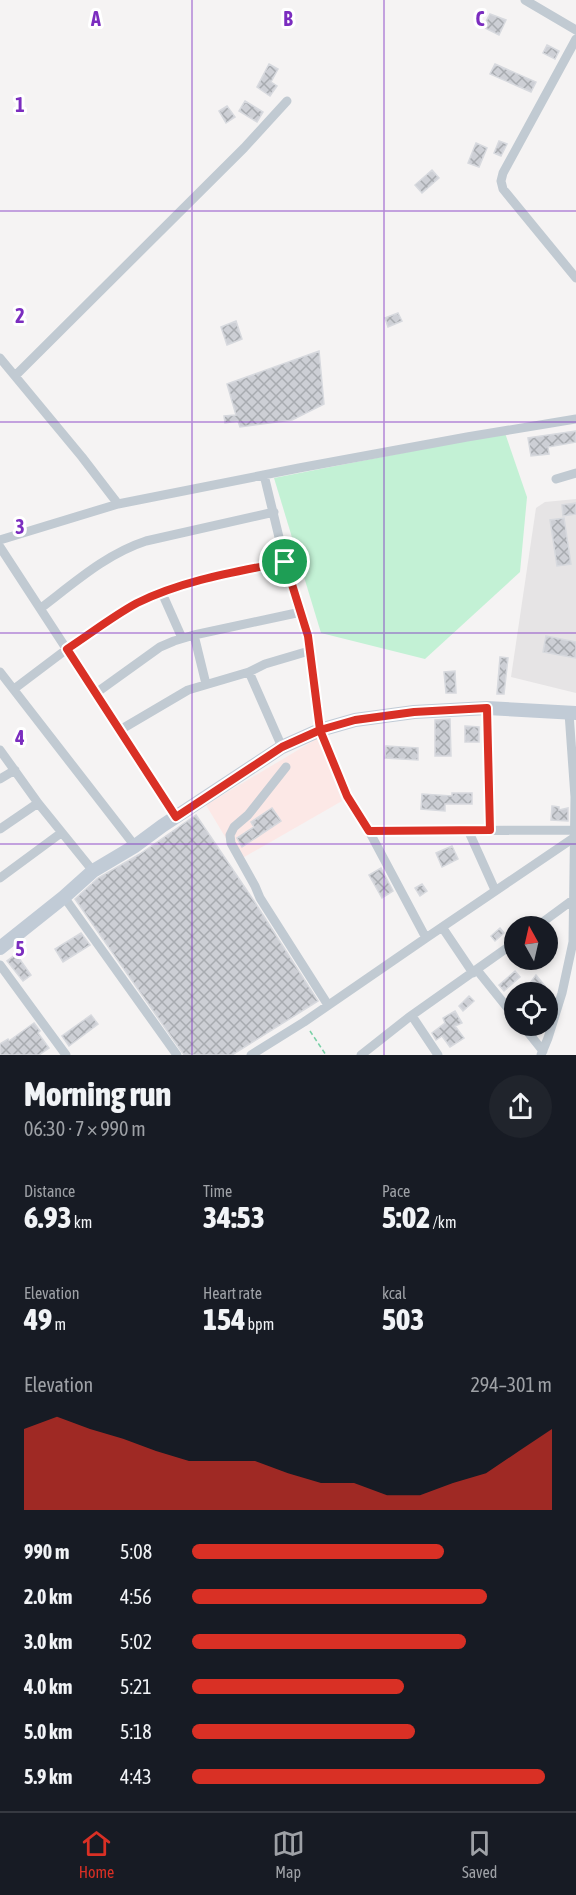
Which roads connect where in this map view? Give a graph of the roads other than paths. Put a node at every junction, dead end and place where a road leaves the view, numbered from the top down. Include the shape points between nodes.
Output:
1 (525, 0) edge
2 (576, 30) edge
3 (576, 39) edge
4 (287, 101) dead end
5 (576, 278) edge
6 (0, 358) edge
7 (15, 376) junction
8 (576, 419) edge
9 (576, 473) edge
10 (264, 474) junction
11 (556, 479) dead end
12 (118, 504) junction
13 (274, 512) junction
14 (0, 540) edge
15 (0, 547) edge
16 (285, 562) junction
17 (162, 593) junction
18 (40, 608) junction
19 (301, 612) junction
20 (194, 635) junction
21 (182, 638) junction
22 (67, 649) junction
23 (309, 651) junction
24 (0, 672) edge
25 (249, 672) junction
26 (206, 684) junction
27 (14, 689) junction
28 (96, 693) junction
29 (487, 708) junction
30 (572, 713) edge
31 (120, 730) junction
32 (320, 730) junction
33 (282, 747) junction
34 (0, 750) edge
35 (286, 767) dead end
36 (15, 770) junction
37 (0, 779) edge
38 (38, 803) junction
39 (176, 817) junction
40 (0, 829) edge
41 (468, 830) junction
42 (490, 830) junction
43 (575, 830) edge
44 (369, 831) junction
45 (61, 833) junction
46 (575, 837) edge
47 (135, 846) junction
48 (93, 871) junction
49 (0, 878) edge
50 (495, 890) junction
51 (64, 897) junction
52 (574, 899) junction
53 (551, 916) edge
54 (442, 927) junction
55 (426, 938) junction
56 (0, 948) edge
57 (504, 950) edge
58 (0, 964) edge
59 (475, 972) junction
60 (328, 1005) junction
61 (504, 1005) edge
62 (412, 1016) junction
63 (530, 1036) edge
64 (542, 1053) edge
65 (66, 1055) edge
66 (177, 1055) edge
67 (251, 1055) edge
68 (361, 1055) edge
69 (438, 1055) edge

1 - 2 street
3 - 5 street via 501,181 503,189
4 - 7 street
6 - 7 street
7 - 12 street
8 - 10 street
9 - 11 street
10 - 12 street
10 - 13 street
12 - 14 street
13 - 16 street
13 - 18 street via 127,547
15 - 18 street
16 - 17 street via 201,579
16 - 19 street
17 - 21 street
17 - 22 street via 137,603
18 - 22 street
19 - 20 street
19 - 23 street
20 - 21 street
20 - 26 street
21 - 28 street via 160,647
22 - 27 street
22 - 28 street
23 - 25 street
23 - 32 street
24 - 27 street
25 - 26 street
25 - 33 street
26 - 31 street via 188,690
27 - 47 street
28 - 31 street
29 - 30 main road
29 - 32 main road via 414,712 355,720
29 - 42 street
30 - 43 street
31 - 39 street
32 - 33 main road
32 - 44 street via 347,796
33 - 39 main road
34 - 36 street
35 - 60 street via 234,827 231,843 260,898
36 - 37 street
36 - 38 street
38 - 40 street
38 - 45 street
39 - 47 main road
41 - 42 street
41 - 44 street
41 - 50 street
42 - 43 street
43 - 46 street
44 - 55 street
45 - 48 street
45 - 49 street
46 - 50 street
46 - 52 street
47 - 48 main road
48 - 51 main road
50 - 54 street
51 - 56 main road
51 - 66 street
52 - 53 street
52 - 64 street via 572,952
54 - 55 street
54 - 59 street
55 - 60 street
57 - 59 street
58 - 65 street
59 - 61 street
59 - 62 street
60 - 67 street
62 - 68 street
62 - 69 street
63 - 64 street

